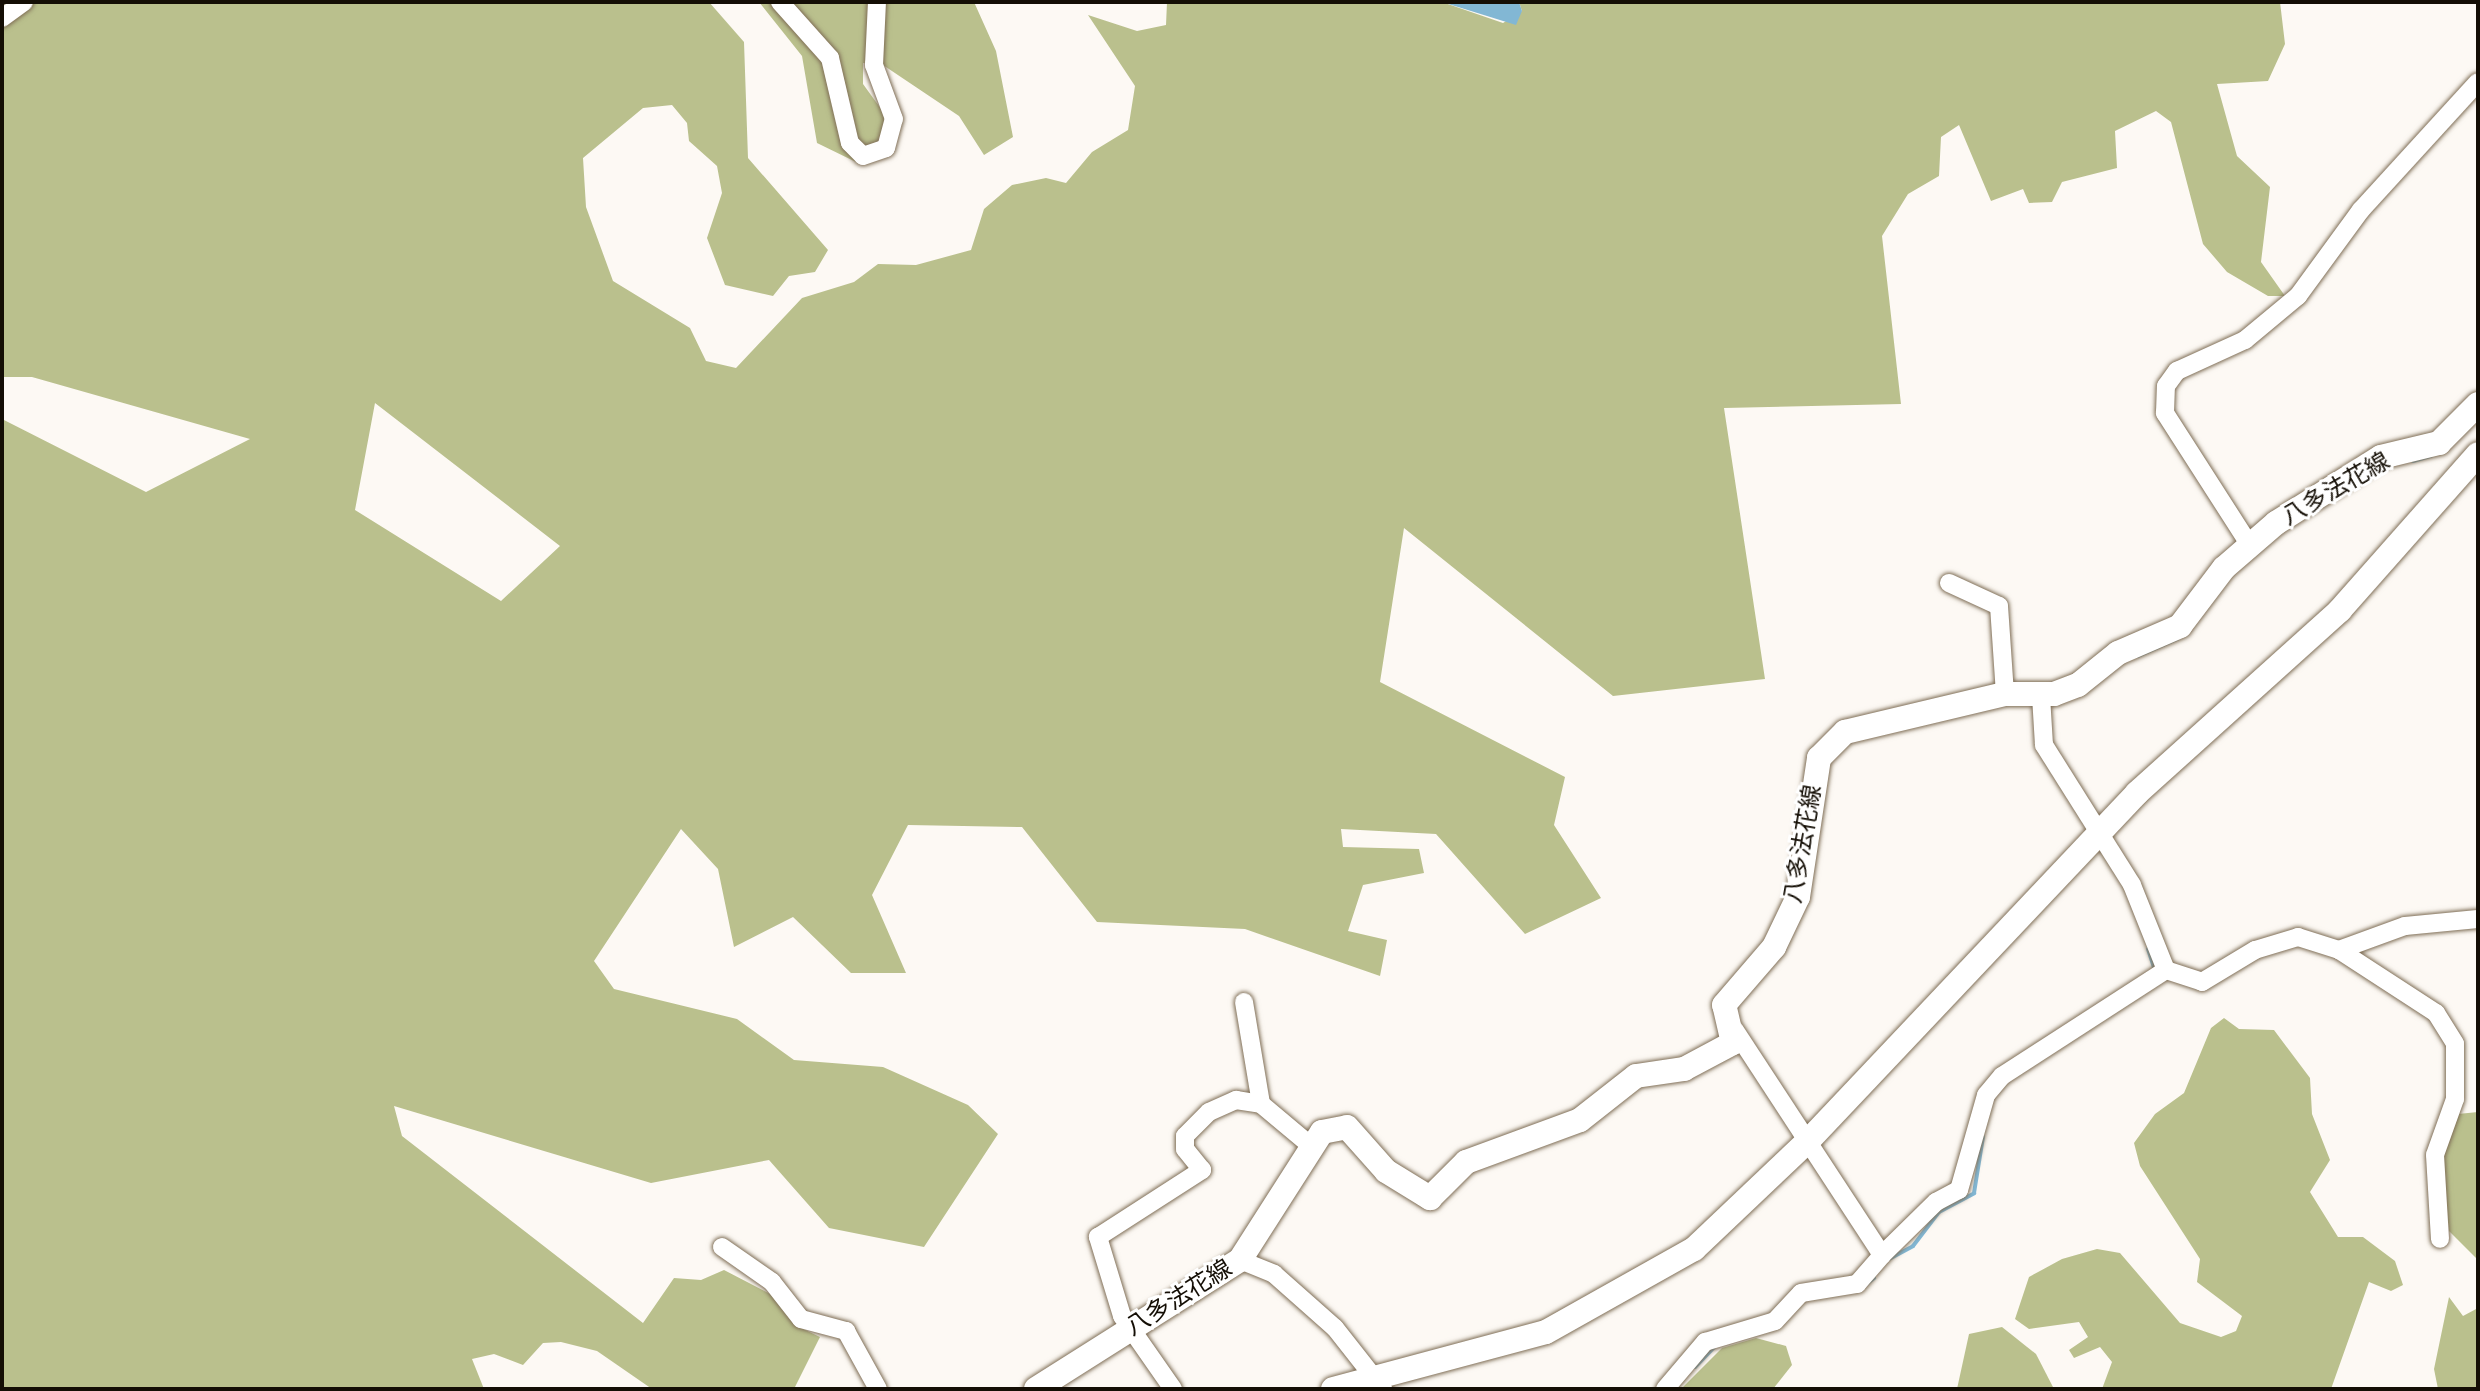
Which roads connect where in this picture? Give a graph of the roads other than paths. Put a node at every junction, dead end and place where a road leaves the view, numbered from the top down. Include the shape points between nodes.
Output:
1 (24, 2) edge
2 (780, 2) edge
3 (877, 2) edge
4 (2, 18) edge
5 (2478, 82) edge
6 (2478, 404) edge
7 (2478, 454) edge
8 (2249, 544) junction
9 (1949, 583) dead end
10 (2005, 694) junction
11 (2041, 696) junction
12 (2100, 830) junction
13 (2478, 919) edge
14 (2339, 950) junction
15 (2166, 970) junction
16 (1244, 1002) dead end
17 (1735, 1030) junction
18 (1261, 1104) junction
19 (1809, 1140) junction
20 (1310, 1145) junction
21 (2440, 1239) dead end
22 (722, 1247) dead end
23 (1882, 1255) junction
24 (1240, 1260) junction
25 (1130, 1329) junction
26 (1380, 1385) edge
27 (878, 1389) edge
28 (1036, 1389) edge
29 (1173, 1389) edge
30 (1333, 1389) edge
31 (1665, 1389) edge

1 - 4 street
2 - 3 street via 830,58 850,143 863,156 886,148 894,119 874,65
5 - 8 street via 2361,210 2298,296 2245,340 2177,371 2166,386 2165,413
6 - 8 main road, 八多法花線 via 2439,443 2381,457
7 - 12 main road via 2340,610
8 - 11 main road, 八多法花線 via 2180,626 2118,653 2078,685
9 - 10 street via 1999,606
10 - 11 main road, 八多法花線
10 - 17 main road, 八多法花線 via 1845,732 1819,758 1798,897 1774,947 1729,990 1724,1005
11 - 12 street via 2044,745
12 - 15 street
12 - 19 main road
13 - 14 street via 2405,926
14 - 15 street via 2298,937 2255,950 2211,980
14 - 21 street via 2436,1013 2455,1044 2455,1099 2435,1155
15 - 23 street via 2002,1076 1986,1095 1964,1183
16 - 18 street
17 - 19 street
17 - 20 main road via 1733,1043 1684,1069 1636,1076 1580,1120 1466,1162 1430,1198 1386,1171 1347,1127 1322,1132
18 - 20 street
18 - 25 street via 1236,1100 1209,1112 1185,1136 1185,1149 1202,1170 1098,1237
19 - 23 street
19 - 26 main road via 1694,1249 1610,1302 1546,1332
20 - 24 main road, 八多法花線
22 - 27 street via 772,1282 801,1319 846,1331
23 - 31 street via 1857,1284 1801,1293 1775,1321 1705,1342
24 - 25 main road, 八多法花線
24 - 26 street via 1285,1284 1335,1328
25 - 28 main road, 八多法花線
25 - 29 street
26 - 30 main road

